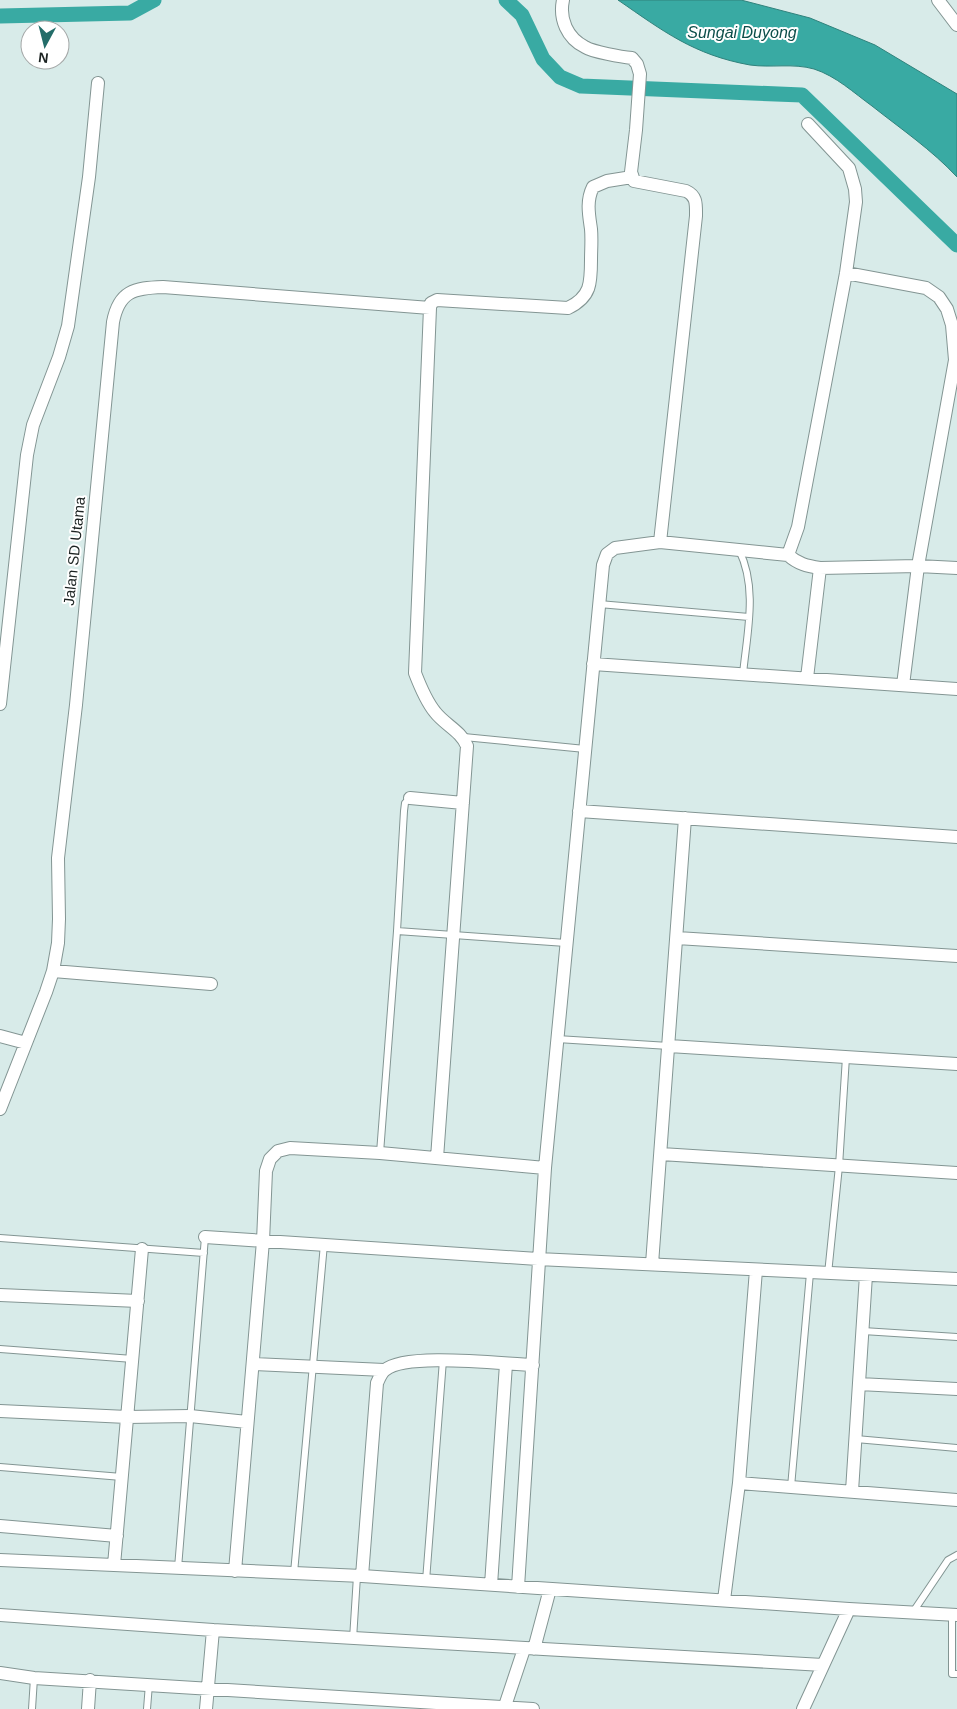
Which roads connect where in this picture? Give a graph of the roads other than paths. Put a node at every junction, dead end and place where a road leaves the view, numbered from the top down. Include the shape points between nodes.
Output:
1 (563, 0) edge
2 (938, 0) edge
3 (957, 25) edge
4 (98, 83) dead end
5 (808, 124) dead end
6 (632, 177) junction
7 (846, 274) junction
8 (430, 308) junction
9 (660, 542) junction
10 (739, 549) junction
11 (788, 555) junction
12 (918, 566) junction
13 (820, 568) junction
14 (957, 568) edge
15 (599, 604) junction
16 (749, 617) junction
17 (593, 664) junction
18 (743, 674) junction
19 (807, 678) junction
20 (903, 685) junction
21 (957, 688) edge
22 (0, 704) edge
23 (464, 737) junction
24 (585, 749) junction
25 (410, 798) joint
26 (463, 803) junction
27 (579, 811) junction
28 (685, 818) junction
29 (957, 837) edge
30 (398, 931) junction
31 (453, 936) junction
32 (677, 938) junction
33 (566, 943) junction
34 (957, 956) edge
35 (53, 971) junction
36 (211, 984) dead end
37 (0, 1036) edge
38 (557, 1039) junction
39 (26, 1043) junction
40 (669, 1046) junction
41 (846, 1057) junction
42 (957, 1064) edge
43 (0, 1110) edge
44 (380, 1154) junction
45 (661, 1154) junction
46 (437, 1158) junction
47 (839, 1166) junction
48 (545, 1168) junction
49 (957, 1173) edge
50 (205, 1237) joint
51 (0, 1238) edge
52 (263, 1241) junction
53 (324, 1244) junction
54 (142, 1249) junction
55 (204, 1253) junction
56 (538, 1259) junction
57 (652, 1264) junction
58 (756, 1270) junction
59 (810, 1272) junction
60 (828, 1274) junction
61 (866, 1276) junction
62 (957, 1279) edge
63 (0, 1295) edge
64 (138, 1301) junction
65 (863, 1332) junction
66 (957, 1336) edge
67 (0, 1348) edge
68 (133, 1359) junction
69 (443, 1360) junction
70 (253, 1364) junction
71 (506, 1364) junction
72 (532, 1365) junction
73 (312, 1367) junction
74 (384, 1370) junction
75 (859, 1384) junction
76 (957, 1389) edge
77 (0, 1411) edge
78 (190, 1416) junction
79 (127, 1418) junction
80 (247, 1422) junction
81 (856, 1439) junction
82 (957, 1448) edge
83 (0, 1467) edge
84 (122, 1477) junction
85 (740, 1482) junction
86 (791, 1486) junction
87 (852, 1491) junction
88 (957, 1500) edge
89 (0, 1526) edge
90 (117, 1536) junction
91 (957, 1555) edge
92 (0, 1560) edge
93 (114, 1566) junction
94 (178, 1568) junction
95 (235, 1571) junction
96 (294, 1573) junction
97 (360, 1576) junction
98 (426, 1581) junction
99 (491, 1586) junction
100 (518, 1587) junction
101 (550, 1589) junction
102 (724, 1600) junction
103 (850, 1609) junction
104 (913, 1612) junction
105 (954, 1614) edge
106 (0, 1615) edge
107 (213, 1630) junction
108 (353, 1638) junction
109 (529, 1649) junction
110 (823, 1665) junction
111 (0, 1673) edge
112 (957, 1674) edge
113 (34, 1678) junction
114 (90, 1680) junction
115 (149, 1684) junction
116 (208, 1688) junction
117 (504, 1708) edge
118 (32, 1709) edge
119 (88, 1709) edge
120 (147, 1709) edge
121 (206, 1709) edge
122 (533, 1709) edge
123 (803, 1709) edge

1 - 6 street via 563,24 571,36 585,48 632,58 637,64 640,74
2 - 3 street
4 - 22 street via 68,326 33,425 27,455
5 - 7 street via 849,168 853,178 856,202
6 - 8 street via 607,181 593,187 589,195 591,284 578,303 568,308 437,300 431,303
6 - 9 street via 639,183 686,191 695,198 696,216
7 - 11 street via 798,527
7 - 12 street via 926,288 939,297 952,326 954,360
8 - 23 street via 415,673 435,712
8 - 35 street, Jalan SD Utama via 163,287 133,290 116,308 58,858 58,943
9 - 10 street
9 - 15 street via 615,548 607,554
10 - 11 street
10 - 16 lane via 749,580
11 - 13 street via 795,562
12 - 13 street
12 - 14 street
12 - 20 street
13 - 19 street
15 - 16 lane
15 - 17 street
16 - 18 lane
17 - 18 street
17 - 24 street
18 - 19 street
19 - 20 street
20 - 21 street
23 - 24 lane
23 - 26 street via 467,746
24 - 27 street
25 - 26 street
25 - 30 lane via 404,811
26 - 31 street
27 - 28 street
27 - 33 street
28 - 29 street
28 - 32 street
30 - 31 lane
30 - 44 lane
31 - 33 lane
31 - 46 street
32 - 34 street
32 - 40 street
33 - 38 street
35 - 36 street
35 - 39 street, Jalan SD Utama
37 - 39 street
38 - 40 lane
38 - 48 street
39 - 43 street, Jalan SD Utama
40 - 41 street
40 - 45 street
41 - 42 street
41 - 47 lane
44 - 46 street
44 - 52 street via 290,1148 278,1151 270,1159 266,1171
45 - 47 street
45 - 57 street
46 - 48 street
47 - 49 street
47 - 60 lane
48 - 56 street
50 - 52 street
50 - 55 lane
51 - 54 lane
52 - 53 street
52 - 70 street
53 - 56 street
53 - 73 lane
54 - 55 lane
54 - 64 street
55 - 78 lane
56 - 57 street
56 - 72 street
57 - 58 street
58 - 59 street
58 - 85 street
59 - 60 street
59 - 86 lane
60 - 61 street
61 - 62 street
61 - 65 street
63 - 64 street
64 - 68 street
65 - 66 lane
65 - 75 street
67 - 68 lane
68 - 79 street
69 - 71 street
69 - 74 street via 412,1361
69 - 98 lane
70 - 73 street
70 - 80 street
71 - 72 street
71 - 99 street
72 - 100 street
73 - 74 street
73 - 96 lane
74 - 97 street via 377,1383
75 - 76 street
75 - 81 street
77 - 79 street
78 - 79 street
78 - 80 street
78 - 94 lane
79 - 84 street
80 - 95 street
81 - 82 lane
81 - 87 street
83 - 84 lane
84 - 90 street
85 - 86 street
85 - 102 street
86 - 87 street
87 - 88 street
89 - 90 street
90 - 93 street
91 - 104 lane via 948,1560
92 - 93 street
93 - 94 street
94 - 95 street
95 - 96 street
96 - 97 street
97 - 98 street
97 - 108 lane
98 - 99 street
99 - 100 street
100 - 101 street
101 - 102 street
101 - 109 street
102 - 103 street
103 - 104 street
103 - 110 street
104 - 105 street
105 - 112 lane via 952,1674
106 - 107 street
107 - 108 street
107 - 116 street
108 - 109 street
109 - 110 street
109 - 117 street
110 - 123 street
111 - 113 street
113 - 114 street
113 - 118 lane
114 - 115 street
114 - 119 street
115 - 116 street
115 - 120 lane
116 - 117 street
116 - 121 street
117 - 122 street

